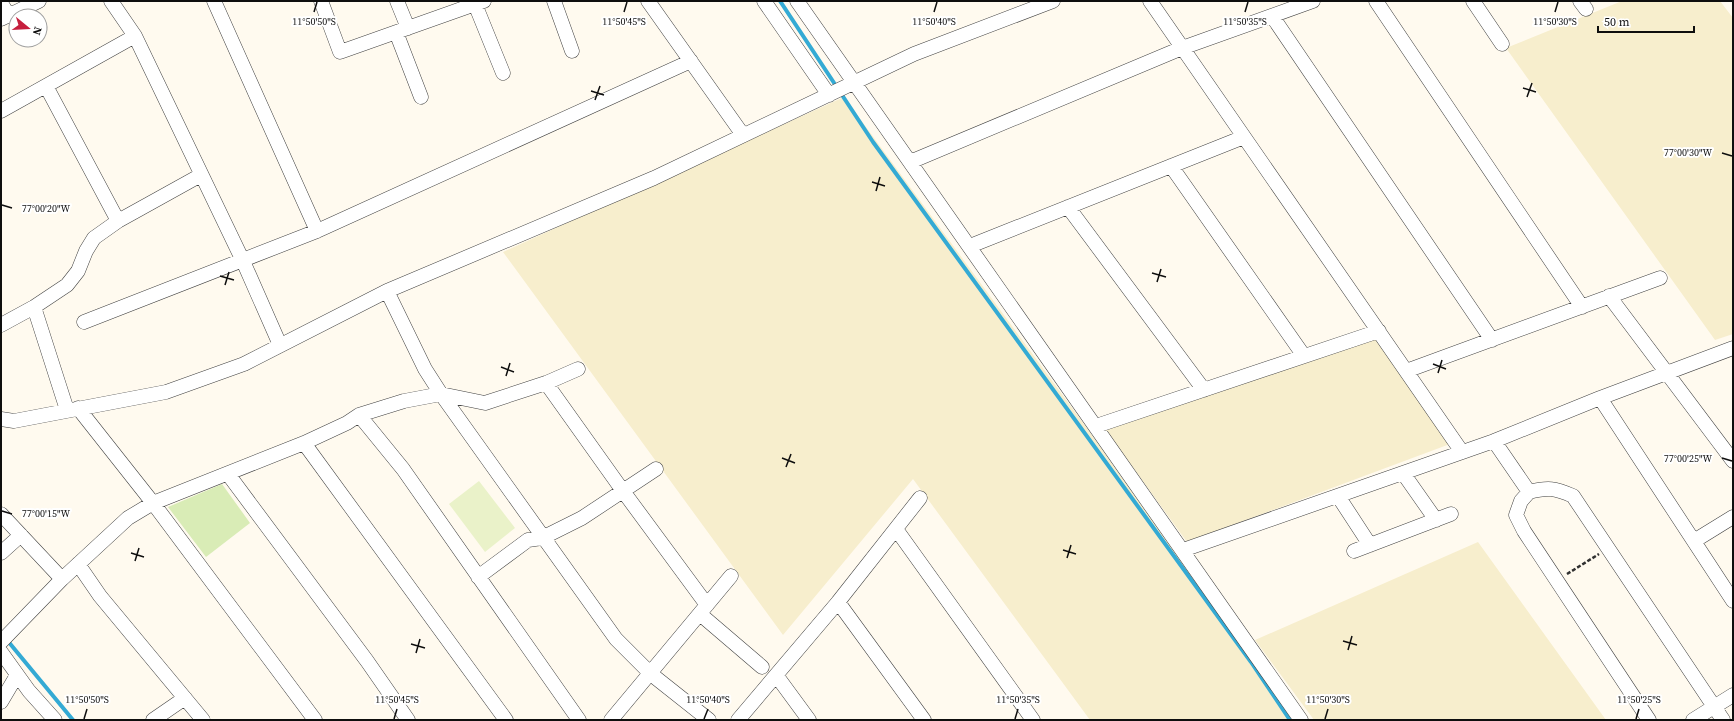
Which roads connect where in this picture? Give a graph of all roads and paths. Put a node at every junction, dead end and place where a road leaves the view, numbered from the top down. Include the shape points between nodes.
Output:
1 (39, 1) edge
2 (111, 1) edge
3 (214, 1) edge
4 (321, 1) edge
5 (397, 1) edge
6 (554, 1) edge
7 (648, 1) edge
8 (764, 1) edge
9 (797, 1) edge
10 (1053, 1) edge
11 (1150, 1) edge
12 (1313, 1) edge
13 (1376, 1) edge
14 (1473, 1) edge
15 (1, 2) edge
16 (480, 3) edge
17 (1272, 16) junction
18 (5, 18) edge
19 (402, 30) junction
20 (135, 36) junction
21 (1502, 44) dead end
22 (1182, 48) junction
23 (572, 50) dead end
24 (691, 61) junction
25 (503, 73) dead end
26 (855, 82) junction
27 (46, 86) junction
28 (829, 95) junction
29 (421, 97) dead end
30 (1, 111) edge
31 (743, 136) junction
32 (1244, 137) junction
33 (910, 162) junction
34 (1171, 166) junction
35 (201, 175) junction
36 (1068, 207) junction
37 (118, 221) junction
38 (317, 231) junction
39 (970, 246) junction
40 (243, 261) junction
41 (1660, 278) dead end
42 (387, 292) junction
43 (1609, 296) junction
44 (34, 307) junction
45 (1582, 307) junction
46 (84, 322) dead end
47 (1, 324) edge
48 (1379, 331) junction
49 (1492, 340) junction
50 (280, 345) junction
51 (1733, 348) edge
52 (1304, 356) junction
53 (578, 369) dead end
54 (1406, 371) junction
55 (1668, 373) junction
56 (546, 383) junction
57 (1204, 390) junction
58 (441, 394) junction
59 (1600, 398) junction
60 (72, 409) junction
61 (359, 415) junction
62 (1, 419) edge
63 (1096, 426) junction
64 (1494, 440) junction
65 (304, 443) junction
66 (1462, 452) junction
67 (1733, 460) edge
68 (656, 469) dead end
69 (1403, 473) junction
70 (228, 474) junction
71 (623, 491) junction
72 (1529, 492) junction
73 (1338, 496) junction
74 (920, 498) dead end
75 (153, 503) junction
76 (1, 514) edge
77 (1451, 514) dead end
78 (1733, 516) edge
79 (1436, 520) junction
80 (896, 529) junction
81 (21, 535) junction
82 (542, 538) junction
83 (1694, 541) junction
84 (1370, 545) junction
85 (1607, 549) junction
86 (1183, 550) junction
87 (1354, 551) dead end
88 (1, 553) edge
89 (78, 564) junction
90 (731, 576) dead end
91 (478, 577) junction
92 (62, 580) junction
93 (1557, 581) junction
94 (1733, 601) edge
95 (838, 602) junction
96 (704, 610) junction
97 (1, 642) edge
98 (1, 652) edge
99 (762, 667) dead end
100 (651, 674) junction
101 (17, 675) junction
102 (776, 675) junction
103 (1733, 695) edge
104 (184, 698) junction
105 (1, 702) edge
106 (1714, 707) junction
107 (55, 720) edge
108 (153, 720) edge
109 (203, 720) edge
110 (316, 720) edge
111 (408, 720) edge
112 (506, 720) edge
113 (579, 720) edge
114 (611, 720) edge
115 (709, 720) edge
116 (738, 720) edge
117 (809, 720) edge
118 (924, 720) edge
119 (1034, 720) edge
120 (1302, 720) edge
121 (1649, 720) edge
122 (1693, 720) edge
123 (1723, 720) edge

1 - 18 street
2 - 20 street
3 - 38 street
4 - 19 street via 340,52
5 - 19 street
6 - 23 street
7 - 24 street
8 - 28 street
9 - 26 street
10 - 26 street via 914,54
11 - 22 street
12 - 17 street
13 - 45 street
14 - 21 street
15 - 18 street
16 - 19 street
16 - 25 street
17 - 22 street
17 - 49 street
19 - 29 street
20 - 27 street
20 - 35 street
22 - 32 street
22 - 33 street
24 - 31 street
24 - 38 street
26 - 28 street
26 - 33 street
27 - 30 street
27 - 37 street
28 - 31 street
31 - 42 street via 654,178
32 - 34 street
32 - 48 street
33 - 39 street
34 - 36 street
34 - 52 street
35 - 37 street
35 - 40 street
36 - 39 street
36 - 57 street
37 - 44 street via 94,238 78,271 67,285
38 - 40 street
39 - 63 street
40 - 46 street
40 - 50 street
41 - 43 street
42 - 50 street
42 - 58 street via 425,369
43 - 45 street
43 - 55 street
44 - 47 street
44 - 60 street
45 - 49 street
48 - 52 street
48 - 54 street
49 - 54 street
50 - 60 street via 244,364 166,392
51 - 55 street
52 - 57 street
53 - 56 street
54 - 66 street
55 - 59 street
55 - 67 street
56 - 58 street via 485,404
56 - 71 street
57 - 63 street
58 - 61 street via 404,401
58 - 82 street
59 - 64 street
59 - 83 street
60 - 62 street via 14,421
60 - 75 street
61 - 65 street via 348,423
61 - 91 street via 403,469
63 - 86 street
64 - 66 street
64 - 72 street
65 - 70 street
65 - 112 street
66 - 69 street
68 - 71 street
69 - 73 street
69 - 79 street
70 - 75 street
70 - 111 street
71 - 82 street via 582,518
71 - 96 street
72 - 85 street via 1545,488 1559,490 1572,496
72 - 93 street via 1521,501 1516,515
73 - 84 street
73 - 86 street
74 - 80 street
75 - 89 street via 128,518
75 - 110 street
76 - 81 street
77 - 79 street
78 - 83 street
79 - 84 street
80 - 95 street
80 - 119 street
81 - 88 street
81 - 92 street
82 - 91 street via 528,540
82 - 100 street via 616,640
83 - 94 street
84 - 87 street
85 - 93 path
85 - 106 street
86 - 120 street
89 - 92 street
89 - 104 street via 100,596
90 - 96 street
91 - 113 street
92 - 97 street
93 - 121 street
95 - 102 street
95 - 118 street
96 - 99 street
96 - 100 street
98 - 101 street
100 - 114 street
100 - 115 street
101 - 105 street
101 - 107 street
102 - 116 street
102 - 117 street
103 - 106 street
104 - 108 street
104 - 109 street
106 - 122 street
106 - 123 street

